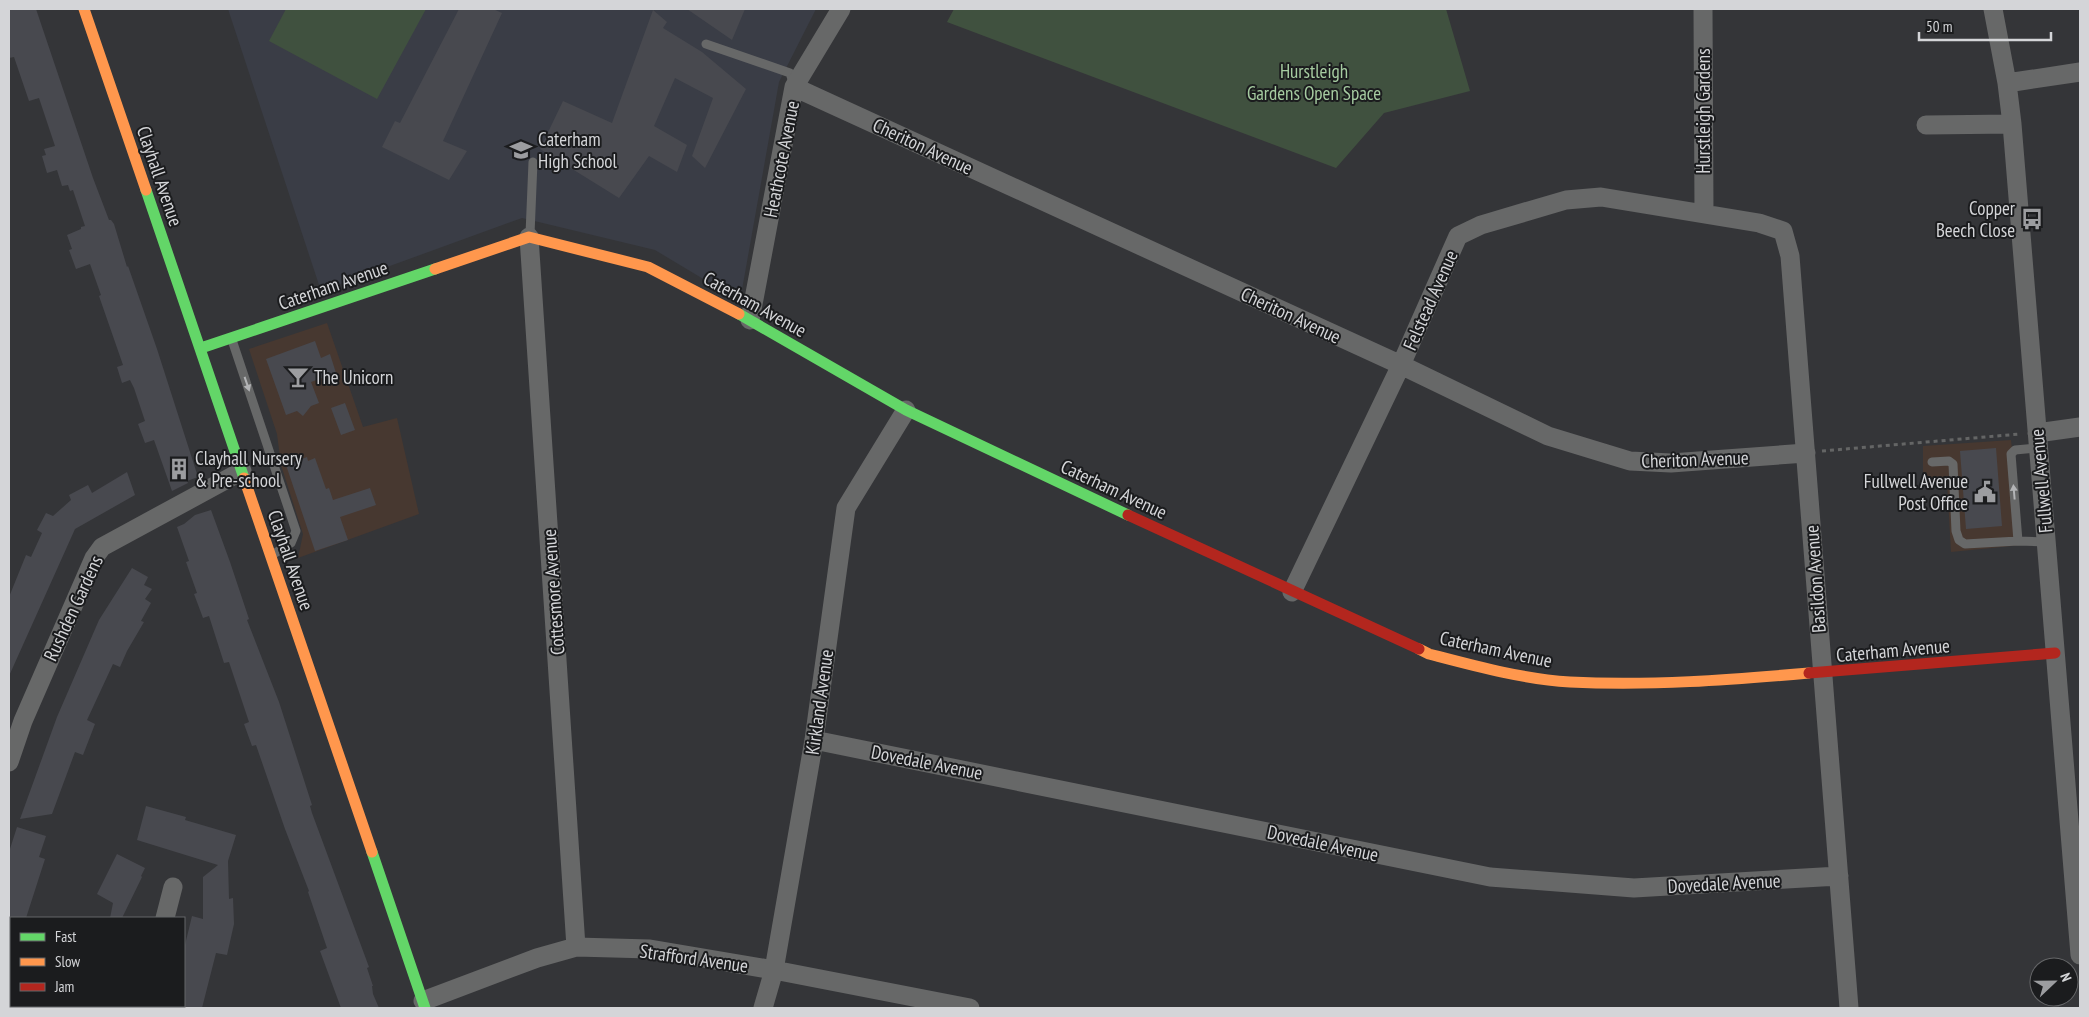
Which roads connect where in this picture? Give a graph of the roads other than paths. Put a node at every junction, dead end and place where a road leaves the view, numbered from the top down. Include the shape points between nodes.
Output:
1 (84, 9) edge
2 (841, 9) edge
3 (1703, 9) edge
4 (1993, 9) edge
5 (706, 44) dead end
6 (2080, 72) edge
7 (2007, 83) junction
8 (794, 86) junction
9 (2012, 124) junction
10 (1926, 125) dead end
11 (533, 162) dead end
12 (1704, 213) junction
13 (530, 237) junction
14 (750, 320) junction
15 (232, 338) junction
16 (200, 348) junction
17 (1401, 365) junction
18 (906, 410) junction
19 (2080, 427) edge
20 (2038, 440) junction
21 (1806, 453) junction
22 (1932, 462) dead end
23 (242, 471) junction
24 (2018, 541) junction
25 (2047, 542) junction
26 (271, 556) junction
27 (1292, 592) junction
28 (2055, 653) junction
29 (1822, 674) junction
30 (16, 717) edge
31 (814, 740) junction
32 (9, 762) edge
33 (1839, 876) junction
34 (173, 887) dead end
35 (166, 917) edge
36 (576, 947) junction
37 (2080, 955) edge
38 (774, 970) junction
39 (424, 1005) edge
40 (763, 1008) edge
41 (970, 1008) edge
42 (1849, 1008) edge

1 - 16 street, Clayhall Avenue
2 - 8 street, Heathcote Avenue
3 - 12 street, Hurstleigh Gardens
4 - 7 street, Fullwell Avenue
5 - 8 lane via 790,73
6 - 7 street
7 - 9 street, Fullwell Avenue
8 - 14 street, Heathcote Avenue
8 - 17 street, Cheriton Avenue
9 - 10 street
9 - 20 street, Fullwell Avenue
11 - 13 lane
12 - 17 street, Felstead Avenue via 1601,197 1575,200 1481,225 1458,236
12 - 21 street, Basildon Avenue via 1783,231 1790,256
13 - 14 street, Caterham Avenue via 648,267
13 - 15 street, Caterham Avenue
13 - 36 street, Cottesmore Avenue
14 - 18 street, Caterham Avenue
15 - 16 street, Caterham Avenue
15 -> 26 lane via 296,531 291,543
16 - 23 street, Clayhall Avenue
17 - 21 street, Cheriton Avenue via 1548,436 1630,461 1671,463
17 - 27 street, Felstead Avenue
18 - 27 street, Caterham Avenue
18 - 31 street, Kirkland Avenue via 846,508
19 - 20 street
24 -> 20 lane via 2010,454
20 - 25 street, Fullwell Avenue
21 - 29 street, Basildon Avenue
22 - 24 lane via 1949,461 1952,464 1959,540 1965,544
23 - 26 street, Clayhall Avenue
23 - 30 street, Rushden Gardens via 102,547
24 - 25 lane
25 - 28 street, Fullwell Avenue
26 - 39 street, Clayhall Avenue
27 - 29 street, Caterham Avenue via 1429,654 1501,672 1569,682 1694,683
28 - 29 street, Caterham Avenue
28 - 37 street, Fullwell Avenue
29 - 33 street, Basildon Avenue
30 - 32 street, Rushden Gardens
31 - 33 street, Dovedale Avenue via 1490,877 1634,888
31 - 38 street, Kirkland Avenue
33 - 42 street, Basildon Avenue
34 - 35 street
36 - 38 street, Strafford Avenue via 650,949
36 - 39 street, Strafford Avenue via 537,958
38 - 40 street, Kirkland Avenue
38 - 41 street, Strafford Avenue

